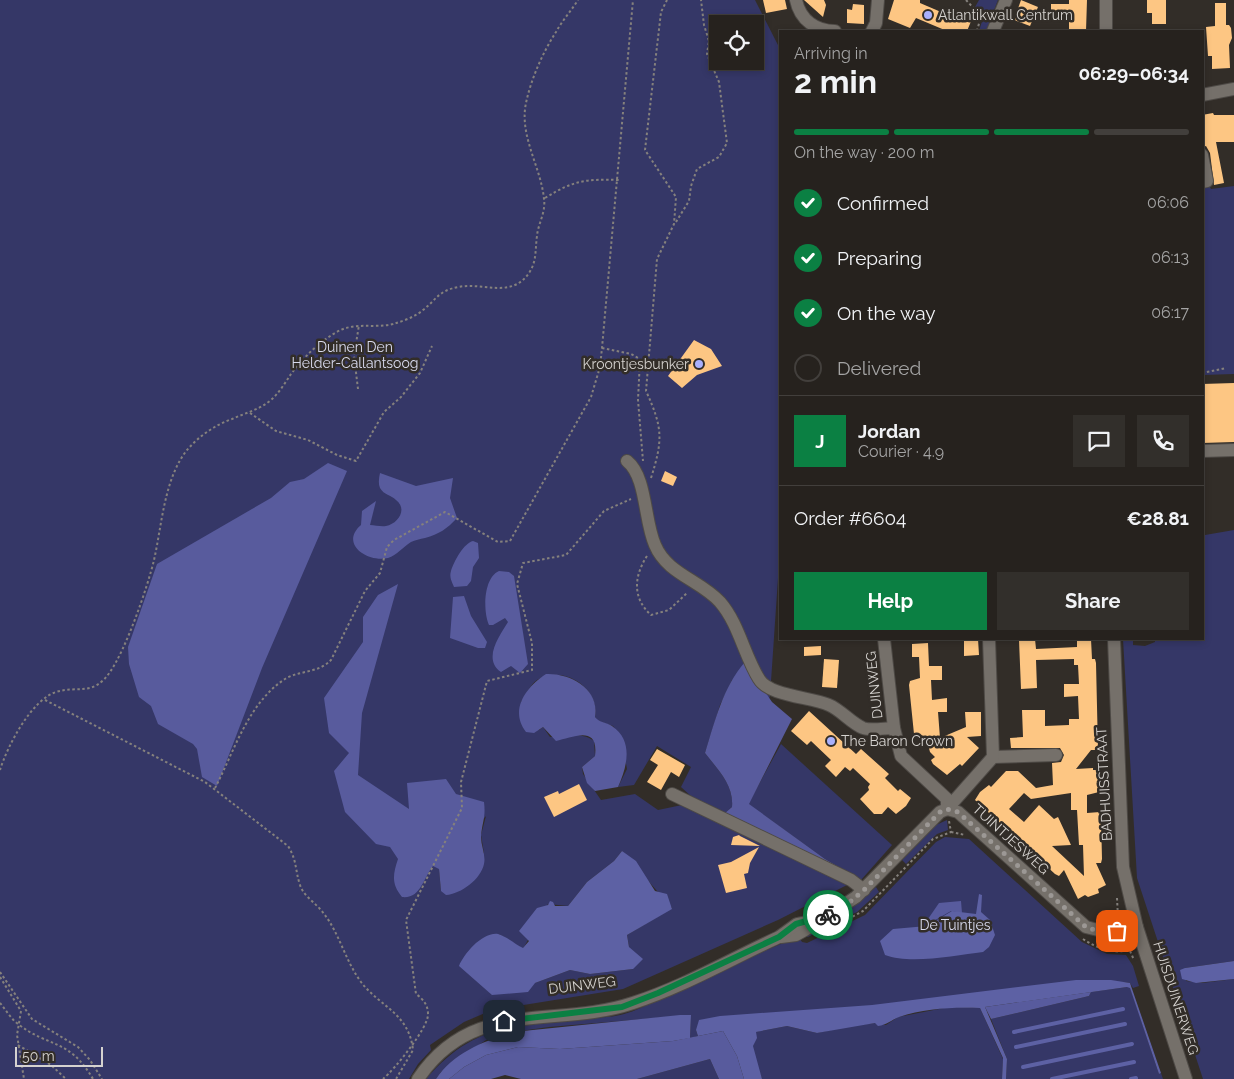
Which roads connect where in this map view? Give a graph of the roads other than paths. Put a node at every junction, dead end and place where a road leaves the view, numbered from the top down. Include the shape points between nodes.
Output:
1 (796, 0) edge
2 (878, 0) edge
3 (1006, 0) edge
4 (1106, 0) edge
5 (823, 30) edge
6 (872, 30) edge
7 (993, 30) edge
8 (1106, 30) edge
9 (1234, 89) edge
10 (1204, 95) edge
11 (1204, 165) edge
12 (1204, 182) edge
13 (1234, 450) edge
14 (1204, 451) edge
15 (627, 461) dead end
16 (884, 640) edge
17 (989, 640) edge
18 (1114, 640) edge
19 (894, 728) junction
20 (1056, 755) dead end
21 (993, 757) junction
22 (672, 794) dead end
23 (947, 809) junction
24 (864, 890) junction
25 (1136, 927) junction
26 (1181, 1073) edge
27 (418, 1079) edge

1 - 5 street via 801,13 813,26
2 - 6 street
3 - 7 street
4 - 8 street
9 - 10 street
11 - 12 street via 1207,181
13 - 14 street
15 - 19 street, DUINWEG via 634,466 657,550 668,565 719,601 733,621 760,681 768,688 829,705 864,728
16 - 19 street, DUINWEG
17 - 21 street
18 - 25 street, BADHUISSTRAAT via 1124,867
19 - 23 street, DUINWEG via 901,756 947,799
20 - 21 street
21 - 23 street, TUINTJESWEG
22 - 24 street via 851,880
23 - 24 street, DUINWEG via 940,812
23 - 25 street, TUINTJESWEG via 958,812 1086,927 1106,932
24 - 27 street, DUINWEG via 846,905 796,935 779,937 622,1007 510,1020 483,1028 449,1046
25 - 26 street, HUISDUINERWEG

